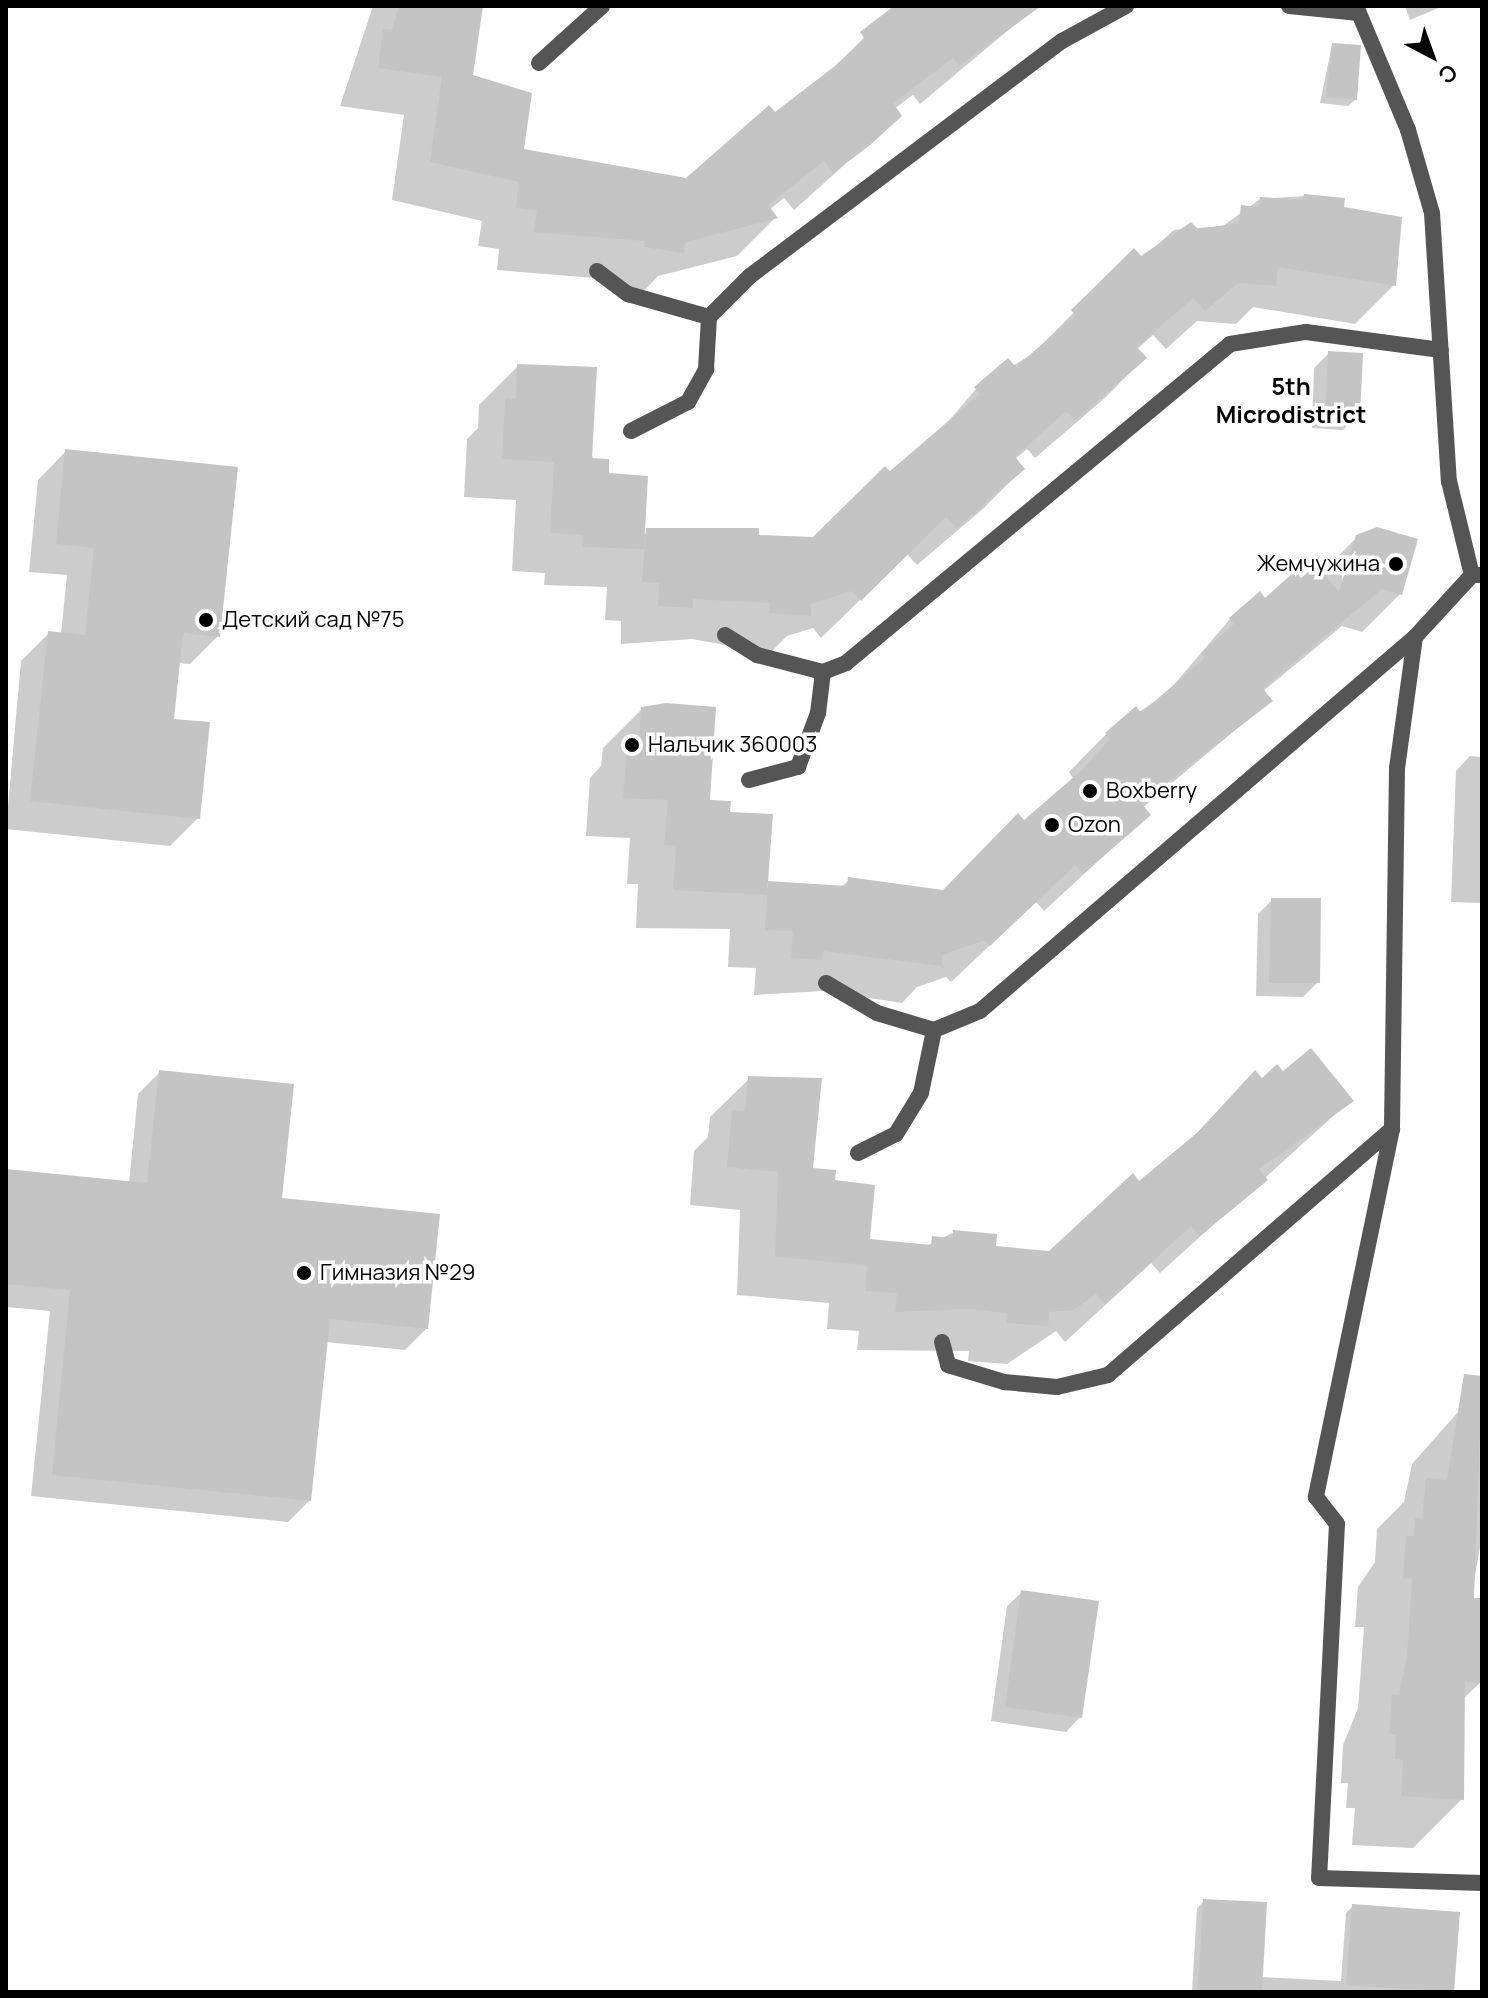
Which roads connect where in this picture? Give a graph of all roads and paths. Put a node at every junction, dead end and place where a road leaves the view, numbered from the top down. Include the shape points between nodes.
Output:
1 (602, 6) edge
2 (1126, 6) edge
3 (1289, 6) edge
4 (1358, 9) edge
5 (539, 63) dead end
6 (597, 271) dead end
7 (709, 317) junction
8 (1441, 350) junction
9 (631, 431) dead end
10 (1477, 575) edge
11 (725, 635) dead end
12 (1415, 637) junction
13 (823, 672) junction
14 (749, 780) dead end
15 (826, 983) dead end
16 (934, 1030) junction
17 (1392, 1129) junction
18 (858, 1153) dead end
19 (942, 1342) dead end
20 (1482, 1883) edge

1 - 5 lane
2 - 7 lane via 1062,41 750,276
3 - 4 lane
4 - 8 lane via 1408,130 1432,213
6 - 7 lane via 628,294
7 - 9 lane via 706,369 688,402
8 - 10 lane via 1449,481
8 - 13 lane via 1306,332 1230,344 931,598
10 - 12 lane
11 - 13 lane via 757,655
12 - 16 lane via 980,1011
12 - 17 lane via 1397,768
13 - 14 lane via 818,713 798,767
15 - 16 lane via 877,1013
16 - 18 lane via 921,1093 896,1134
17 - 19 lane via 1108,1375 1057,1387 1004,1382 948,1365
17 - 20 lane via 1316,1497 1337,1524 1319,1878

